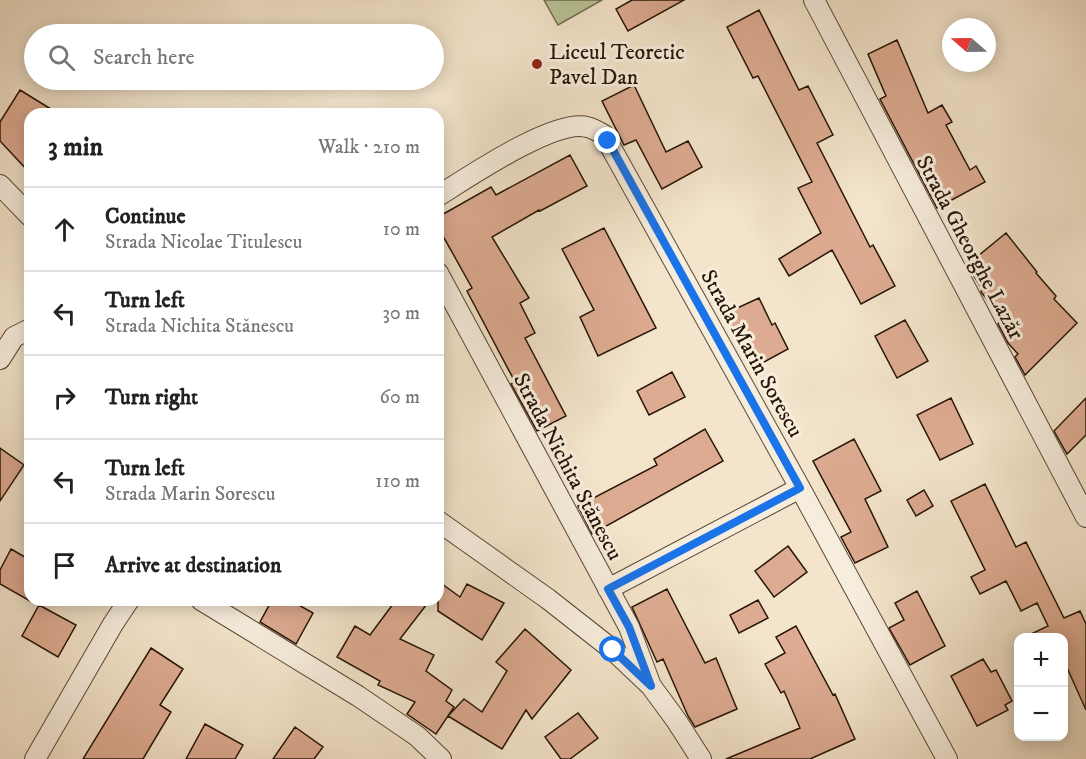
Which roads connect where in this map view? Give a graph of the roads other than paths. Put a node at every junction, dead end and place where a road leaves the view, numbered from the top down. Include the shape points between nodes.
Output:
1 (814, 0) edge
2 (0, 185) edge
3 (444, 192) edge
4 (24, 210) edge
5 (444, 284) edge
6 (24, 332) edge
7 (0, 360) edge
8 (800, 488) junction
9 (1086, 517) edge
10 (444, 525) edge
11 (608, 589) junction
12 (125, 606) edge
13 (211, 606) edge
14 (651, 686) junction
15 (35, 759) edge
16 (441, 759) edge
17 (701, 759) edge
18 (947, 759) edge

1 - 9 street, Strada Gheorghe Lazăr
2 - 4 street
3 - 8 street, Strada Marin Sorescu via 535,139 574,126 587,126 604,135
5 - 11 street, Strada Nichita Stănescu
6 - 7 street via 14,337
8 - 11 street
8 - 18 street, Strada Marin Sorescu
10 - 14 street via 548,599
11 - 14 street, Strada Nichita Stănescu via 629,627
12 - 15 street
13 - 16 street via 358,696 417,736
14 - 17 street

